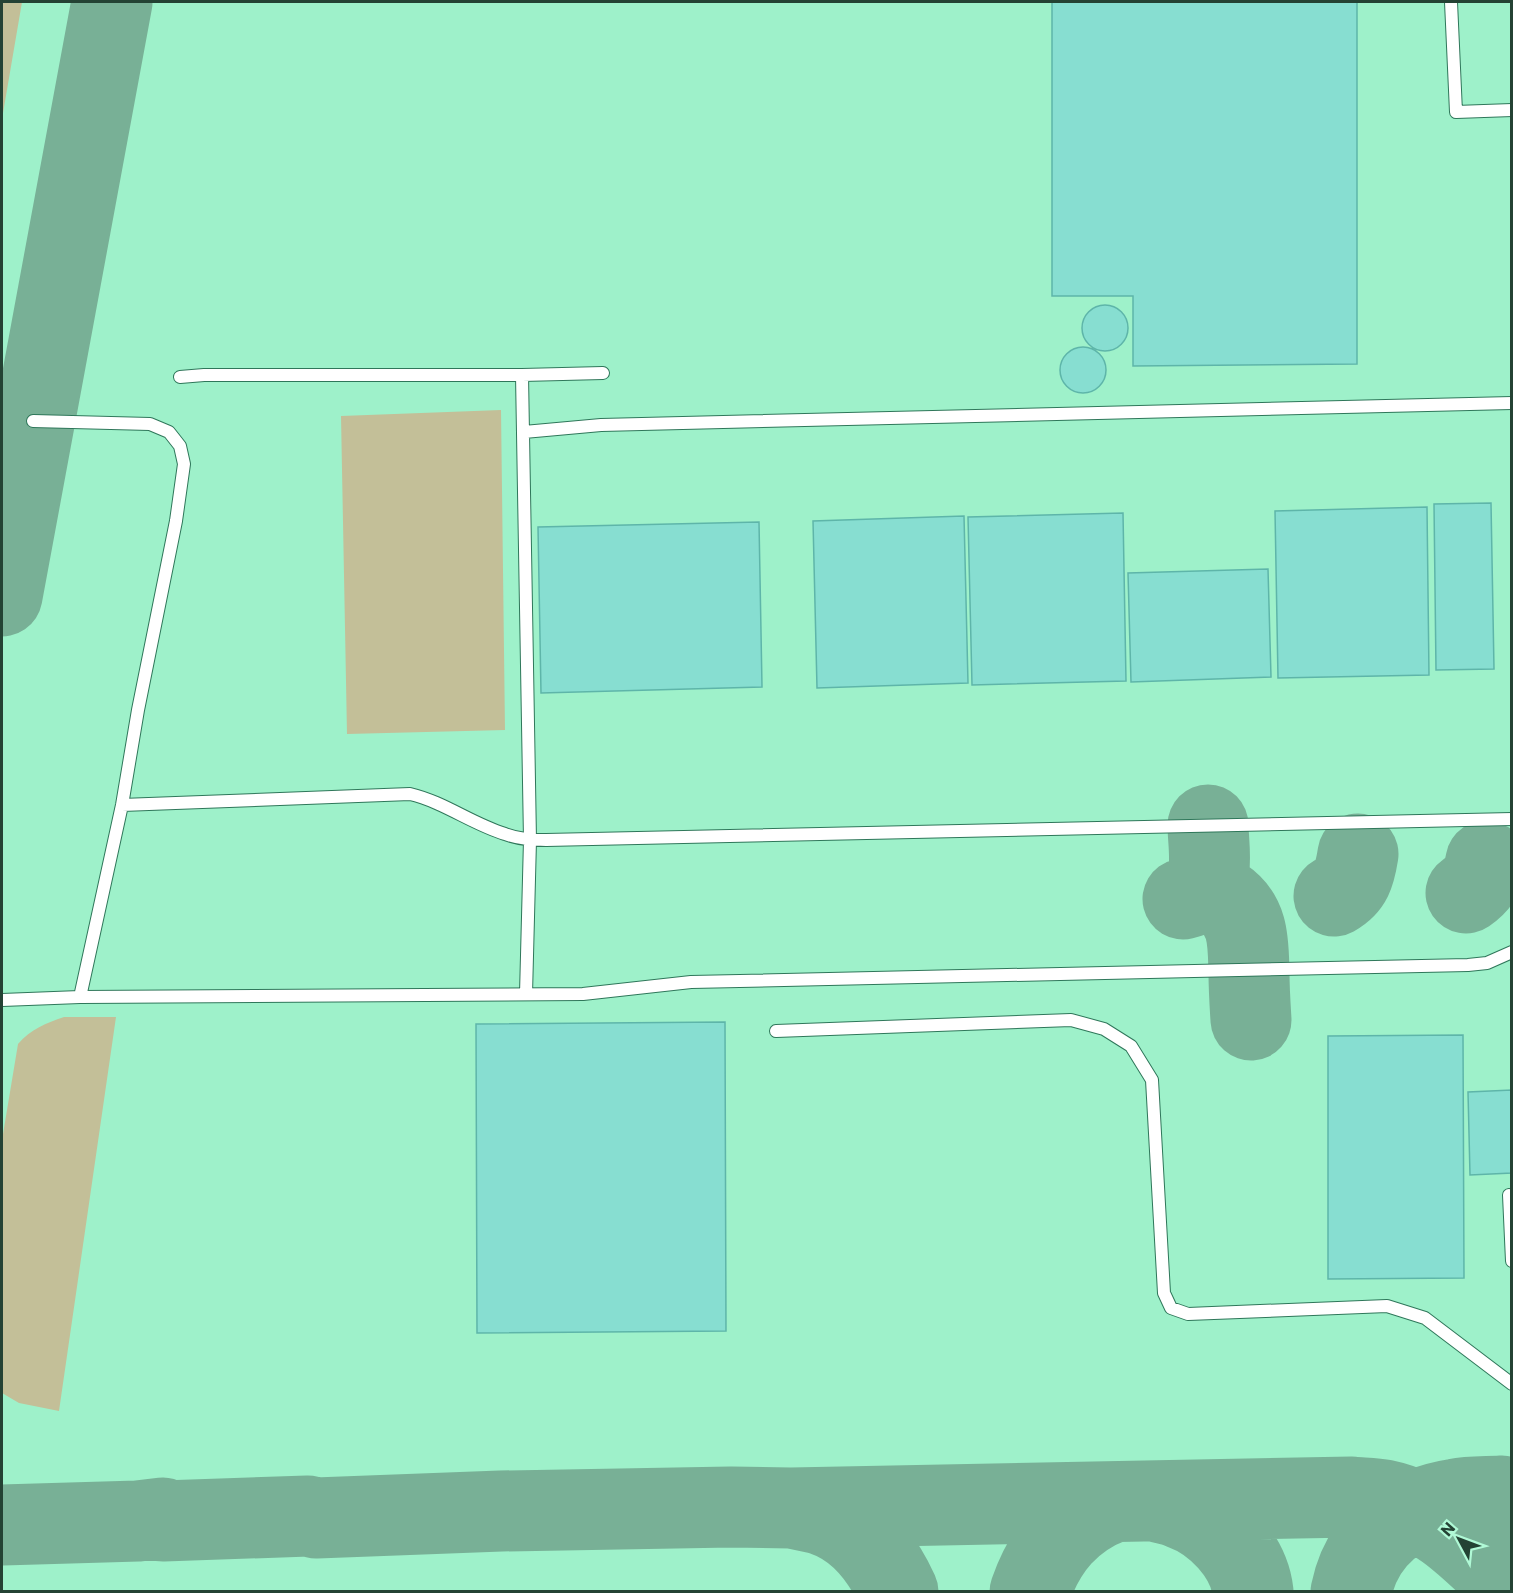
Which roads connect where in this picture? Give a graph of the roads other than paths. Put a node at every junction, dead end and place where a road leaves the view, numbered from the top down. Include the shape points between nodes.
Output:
1 (1451, 2) edge
2 (1512, 110) edge
3 (603, 373) dead end
4 (522, 375) junction
5 (180, 377) dead end
6 (1512, 403) edge
7 (33, 421) dead end
8 (524, 432) junction
9 (122, 805) junction
10 (1512, 819) edge
11 (530, 840) junction
12 (1512, 952) edge
13 (526, 994) junction
14 (80, 997) junction
15 (2, 1000) edge
16 (776, 1030) dead end
17 (1509, 1195) dead end
18 (1512, 1261) edge
19 (1512, 1384) edge

1 - 2 lane via 1456,112
3 - 4 lane
4 - 5 lane
4 - 8 lane
6 - 8 lane via 601,425
7 - 9 lane via 150,424 169,432 180,446 184,464 176,521
8 - 11 lane
9 - 11 lane via 410,794 430,799 504,834
9 - 14 lane
10 - 11 lane
11 - 13 lane
12 - 13 lane via 1487,963 1468,965 691,982 584,994
13 - 14 lane
14 - 15 lane
16 - 19 lane via 1071,1020 1104,1029 1131,1046 1152,1080 1164,1293 1172,1308 1188,1314 1387,1306 1425,1318
17 - 18 lane

